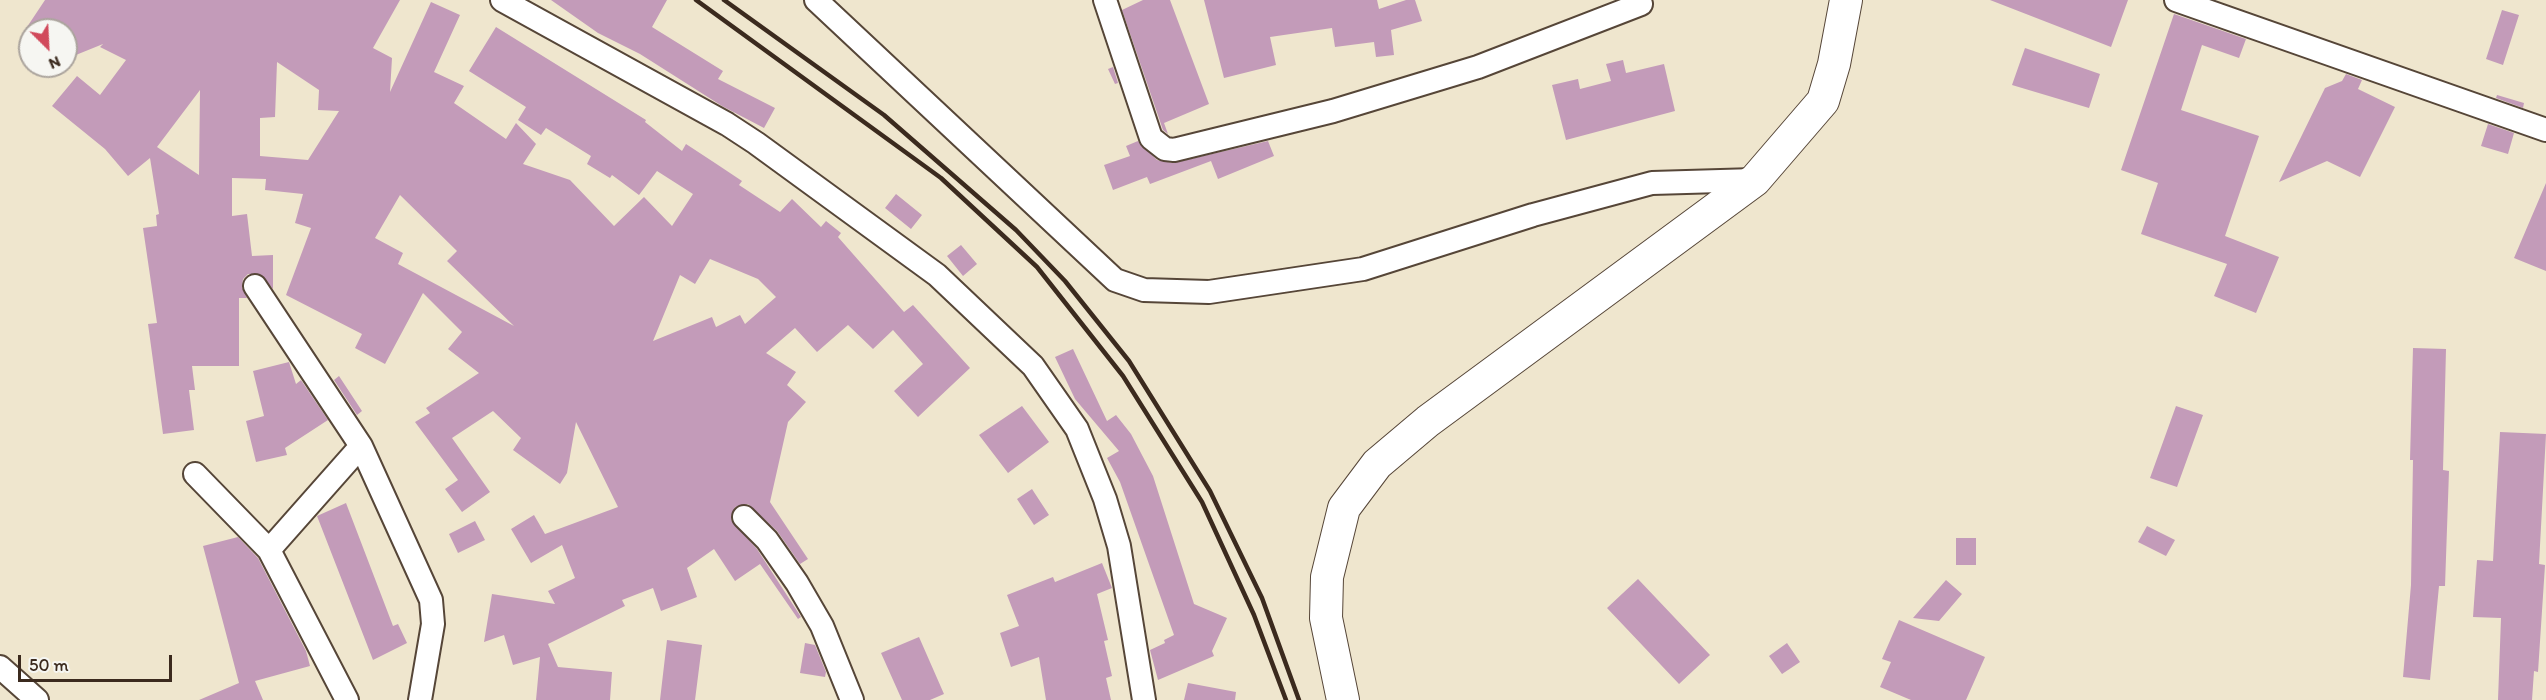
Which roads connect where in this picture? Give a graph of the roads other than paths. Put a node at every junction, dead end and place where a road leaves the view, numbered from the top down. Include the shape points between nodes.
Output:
1 (502, 0) edge
2 (816, 0) edge
3 (1105, 0) edge
4 (1846, 0) edge
5 (2176, 0) edge
6 (1641, 4) dead end
7 (2546, 130) edge
8 (1755, 180) junction
9 (255, 286) dead end
10 (361, 446) junction
11 (195, 474) dead end
12 (744, 517) dead end
13 (269, 550) junction
14 (0, 667) edge
15 (37, 700) edge
16 (347, 700) edge
17 (420, 700) edge
18 (852, 700) edge
19 (1144, 700) edge
20 (1343, 700) edge

1 - 19 street via 756,143 937,275 1033,366 1077,429 1105,498 1119,546
2 - 8 street via 1115,280 1144,290 1209,292 1364,269 1533,214 1652,183
3 - 6 street via 1151,138 1174,150 1333,111 1478,67
4 - 8 main road via 1823,101
5 - 7 street
8 - 20 main road via 1428,421 1377,464 1344,508 1327,577 1326,618
9 - 10 street
10 - 13 street
10 - 17 street via 431,600 433,624
11 - 13 street
12 - 18 street via 767,540 797,583 822,626
13 - 16 street
14 - 15 street

